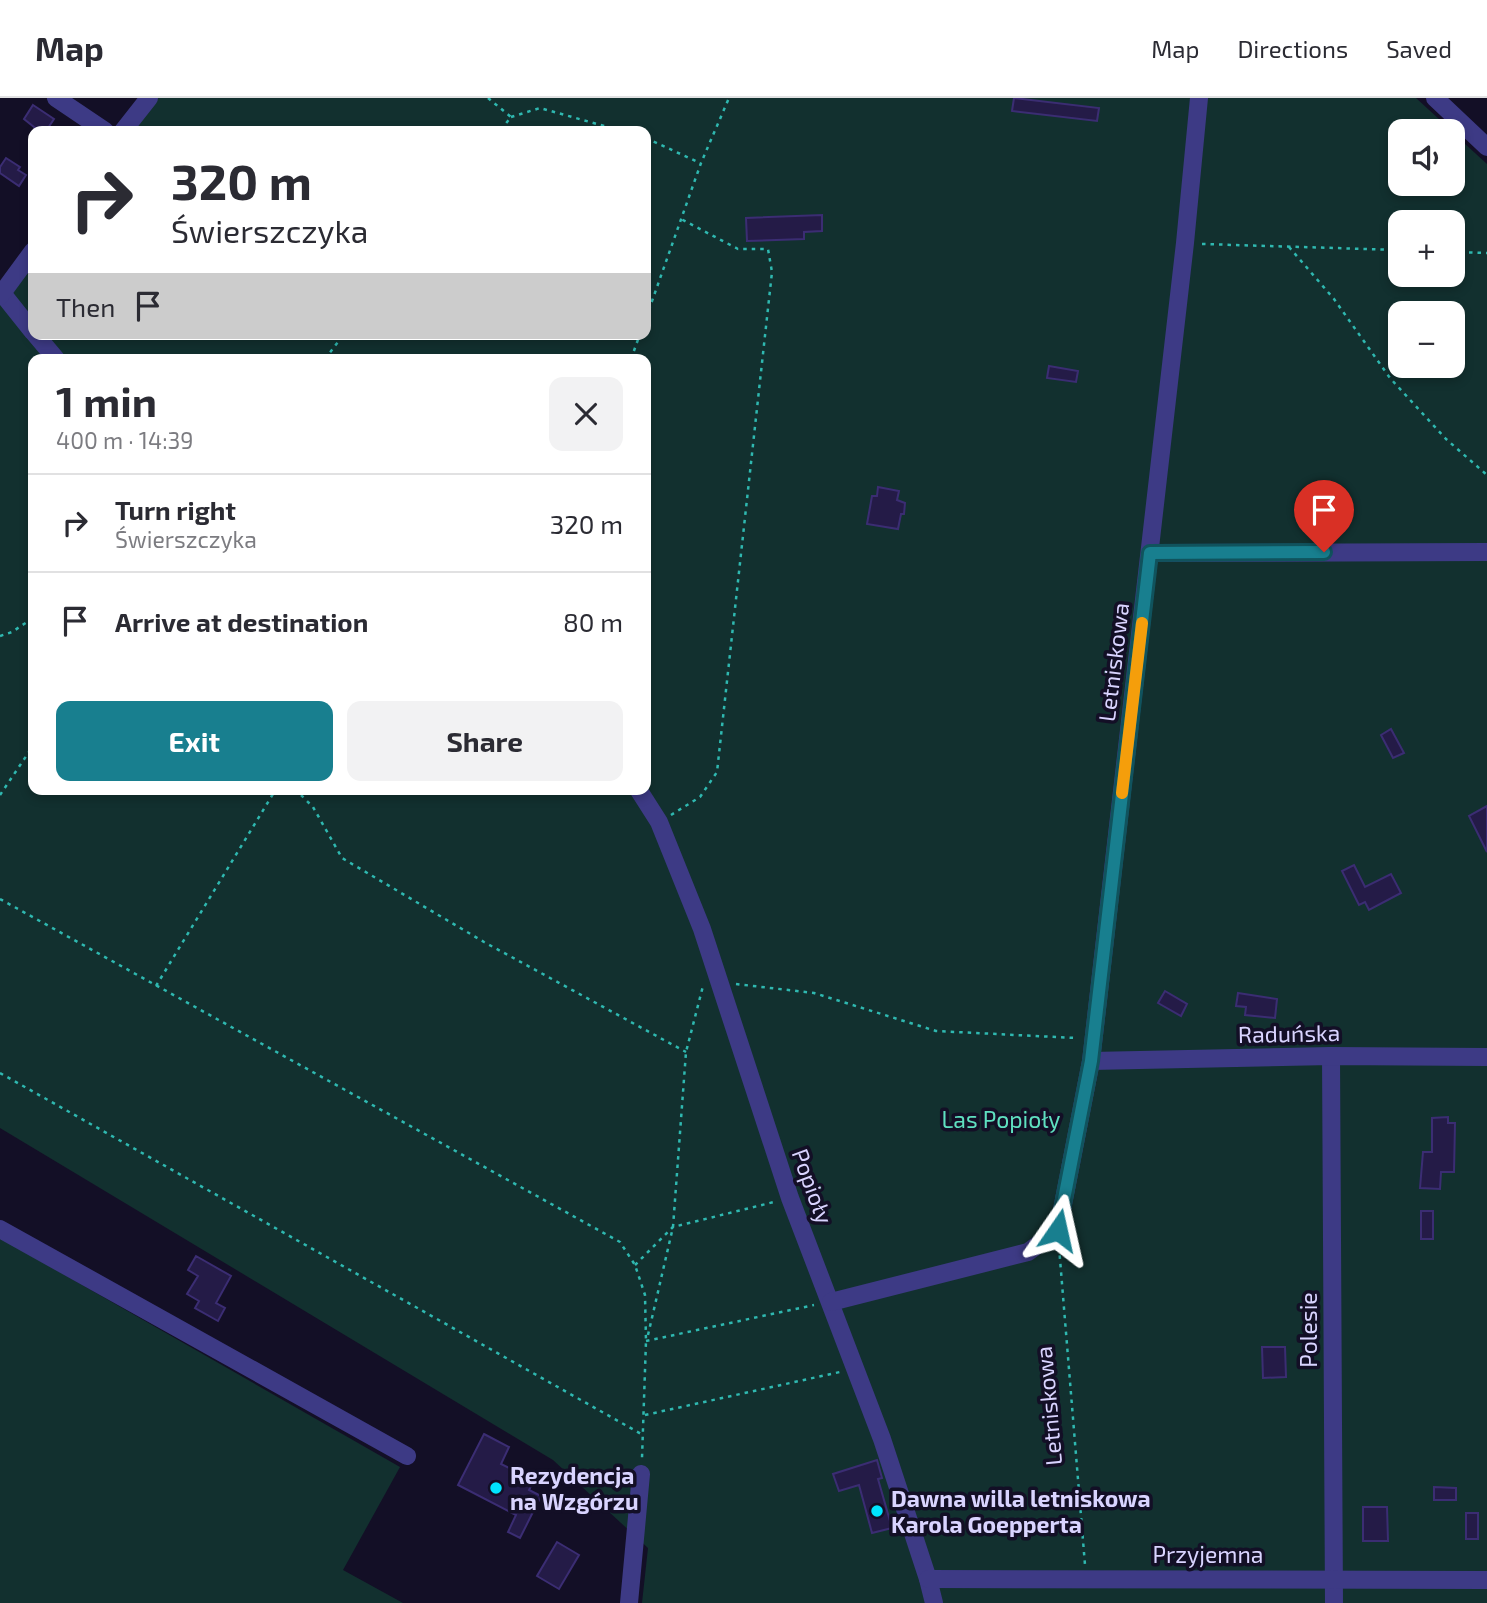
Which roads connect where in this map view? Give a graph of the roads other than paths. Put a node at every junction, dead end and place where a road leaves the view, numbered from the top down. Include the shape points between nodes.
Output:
1 (56, 98) edge
2 (149, 98) edge
3 (1199, 98) edge
4 (1435, 98) edge
5 (98, 126) edge
6 (127, 126) edge
7 (1487, 147) edge
8 (28, 258) edge
9 (1, 295) edge
10 (28, 326) edge
11 (40, 340) edge
12 (52, 354) edge
13 (1487, 552) edge
14 (1150, 553) junction
15 (642, 795) edge
16 (1331, 1056) junction
17 (1487, 1057) edge
18 (1091, 1061) junction
19 (0, 1229) edge
20 (831, 1302) junction
21 (407, 1455) dead end
22 (641, 1474) road end
23 (928, 1579) junction
24 (1334, 1579) junction
25 (1487, 1580) edge
26 (629, 1603) edge
27 (934, 1603) edge
28 (1334, 1603) edge

1 - 5 street
2 - 6 street
3 - 14 street, Letniskowa
4 - 7 street
8 - 9 street
9 - 10 street
11 - 12 street
13 - 14 street
14 - 18 street, Letniskowa
15 - 20 street, Popioły via 659,822 702,929 711,984
16 - 17 street, Raduńska
16 - 18 street, Raduńska
16 - 24 street, Polesie
18 - 20 street, Letniskowa via 1058,1230 1028,1252
19 - 21 street
20 - 23 street, Popioły
22 - 26 street
23 - 24 street, Przyjemna
23 - 27 street, Popioły
24 - 25 street, Przyjemna
24 - 28 street, Polesie

